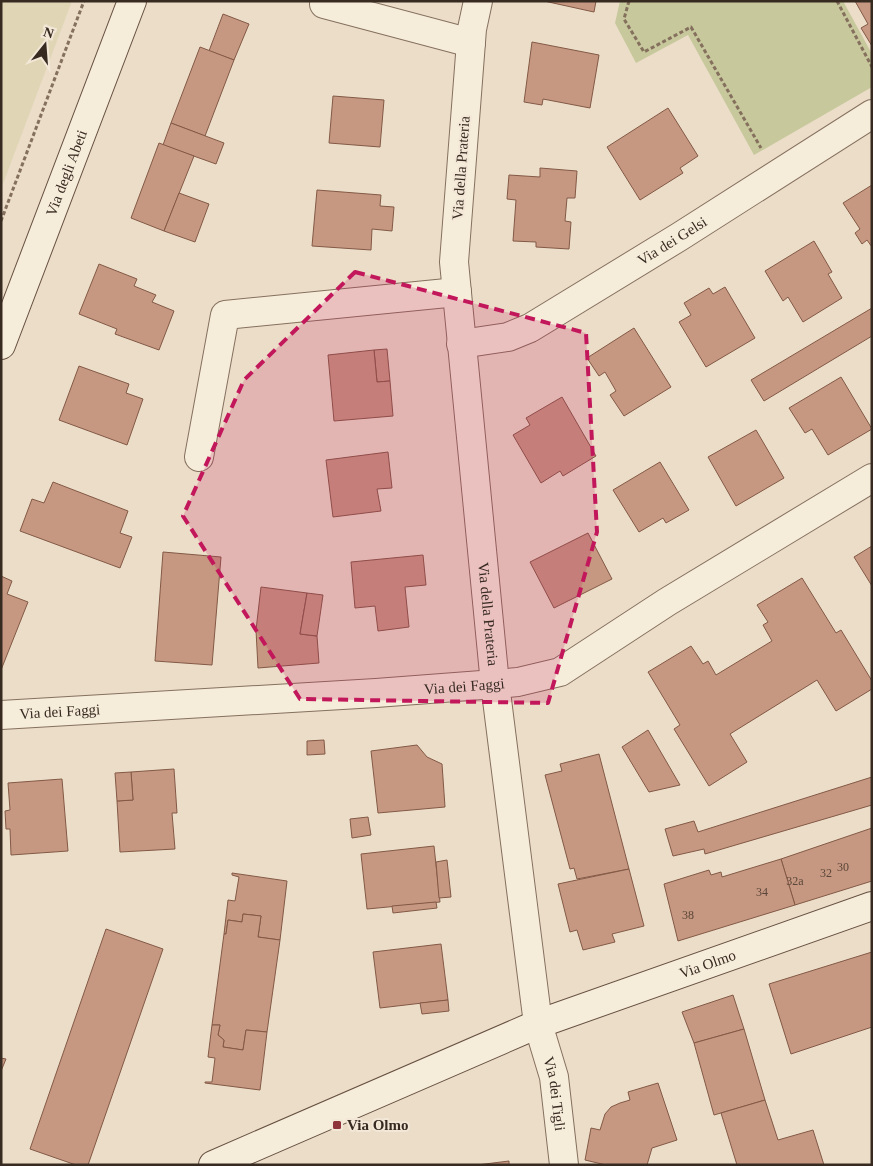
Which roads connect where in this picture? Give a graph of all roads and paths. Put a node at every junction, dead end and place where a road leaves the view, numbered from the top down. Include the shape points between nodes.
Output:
1 (84, 1) edge
2 (132, 1) edge
3 (478, 1) edge
4 (629, 1) edge
5 (837, 1) edge
6 (324, 4) dead end
7 (471, 43) junction
8 (872, 67) edge
9 (872, 114) edge
10 (766, 155) dead end
11 (1, 221) edge
12 (456, 292) junction
13 (460, 344) junction
14 (1, 345) edge
15 (199, 457) dead end
16 (872, 478) edge
17 (495, 684) junction
18 (1, 715) edge
19 (872, 906) edge
20 (538, 1024) junction
21 (213, 1165) edge
22 (564, 1165) edge

1 - 11 path
2 - 14 street, Via degli Abeti
3 - 7 street, Via della Prateria
4 - 10 path via 624,19 644,52 691,27
5 - 8 path
6 - 7 street
7 - 12 street, Via della Prateria via 454,262
9 - 13 street, Via dei Gelsi via 679,238 530,328 508,337
12 - 13 street, Via della Prateria
12 - 15 street via 225,315
13 - 17 street, Via della Prateria
16 - 17 street, Via dei Faggi via 667,602 560,672
17 - 18 street, Via dei Faggi
17 - 20 street, Via della Prateria
19 - 20 street, Via Olmo
20 - 21 street, Via Olmo
20 - 22 street, Via dei Tigli via 554,1077

